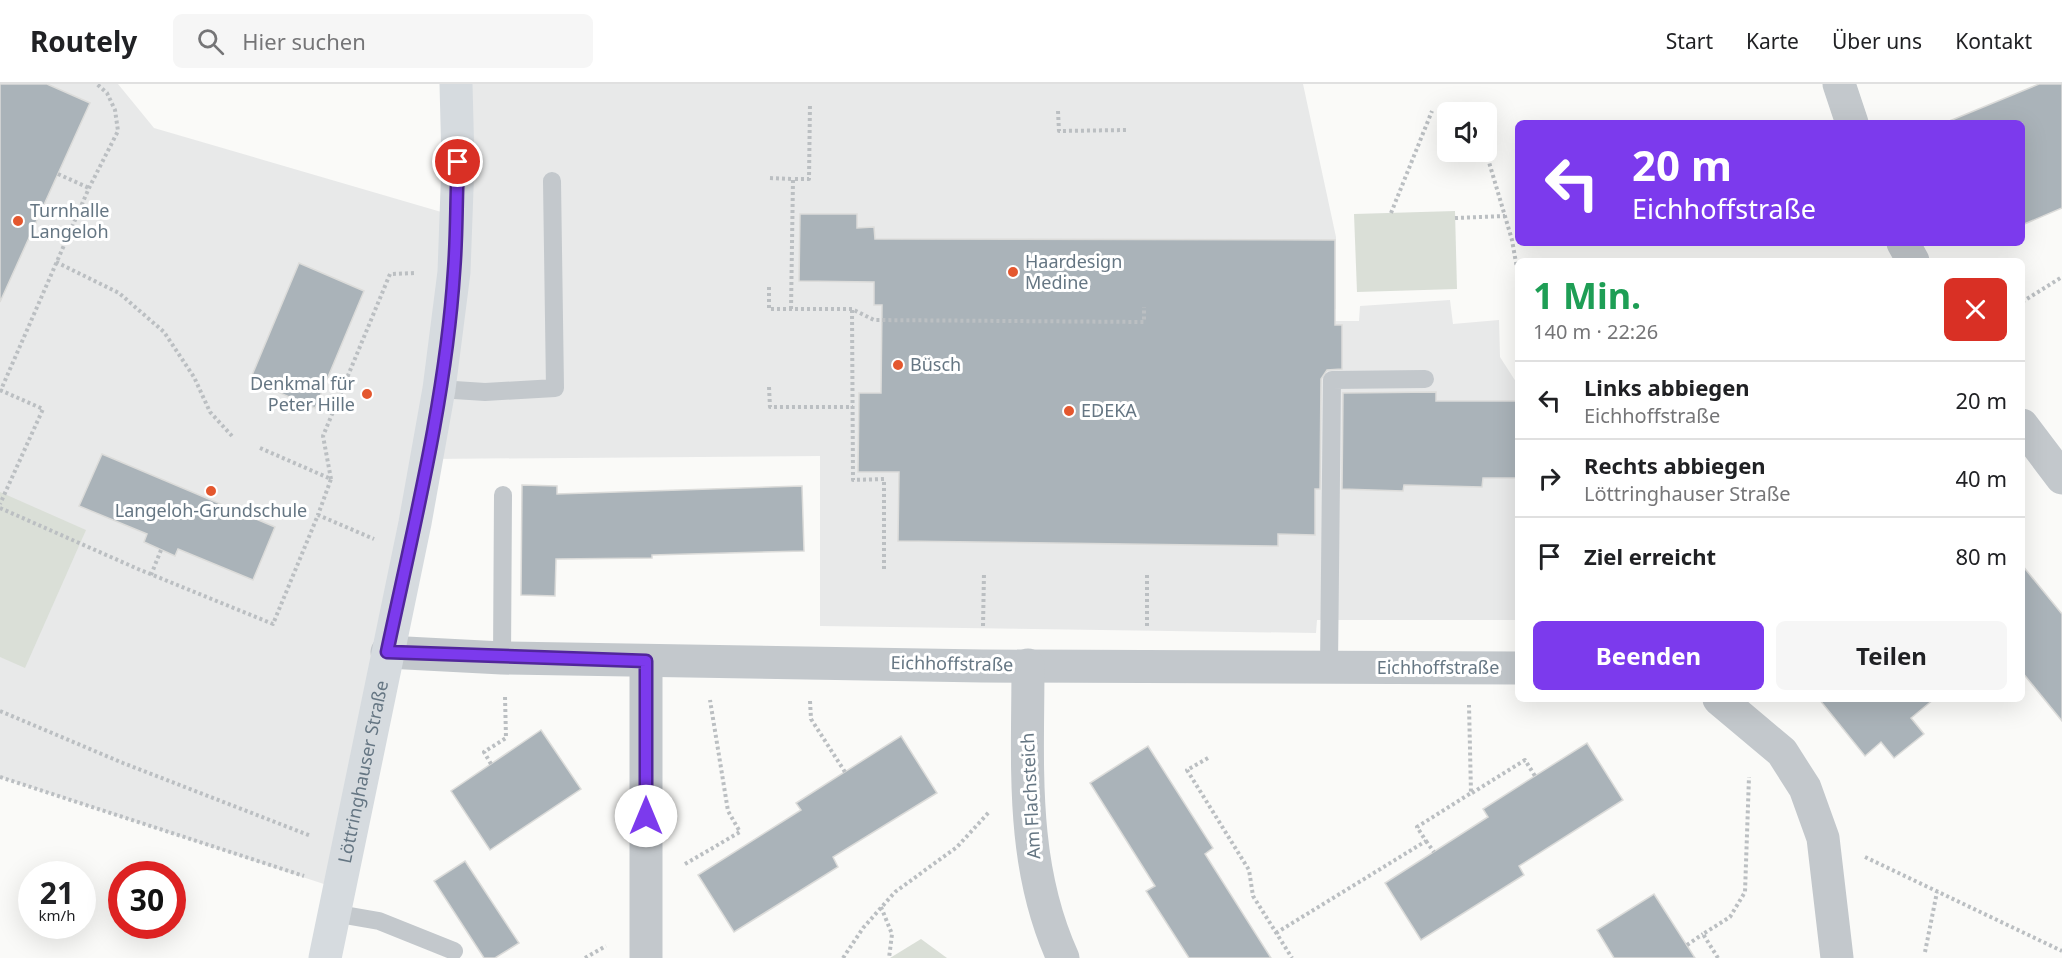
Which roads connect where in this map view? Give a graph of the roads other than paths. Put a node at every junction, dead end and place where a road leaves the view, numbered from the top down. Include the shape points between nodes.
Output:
1 (456, 84) edge
2 (1839, 84) edge
3 (1851, 120) edge
4 (552, 181) dead end
5 (1425, 379) dead end
6 (439, 389) junction
7 (2025, 429) edge
8 (2062, 478) edge
9 (503, 495) dead end
10 (387, 652) junction
11 (502, 658) junction
12 (646, 661) junction
13 (1028, 665) junction
14 (1329, 667) junction
15 (1515, 668) edge
16 (1723, 702) edge
17 (336, 901) junction
18 (454, 951) dead end
19 (325, 958) edge
20 (646, 958) edge
21 (1063, 958) edge
22 (1837, 958) edge

1 - 6 street, Löttringhauser Straße via 454,272
2 - 3 street
4 - 6 lane via 555,388 485,392
5 - 14 lane via 1332,380
6 - 10 street, Löttringhauser Straße
7 - 8 street
9 - 11 lane
10 - 11 street, Eichhoffstraße
10 - 17 street, Löttringhauser Straße
11 - 12 street, Eichhoffstraße
12 - 13 street, Eichhoffstraße
12 - 20 street
13 - 14 street, Eichhoffstraße
13 - 21 street, Am Flachsteich via 1028,799 1036,880
14 - 15 street, Eichhoffstraße
16 - 22 street via 1782,752 1805,788 1823,838
17 - 18 lane
17 - 19 street, Löttringhauser Straße

